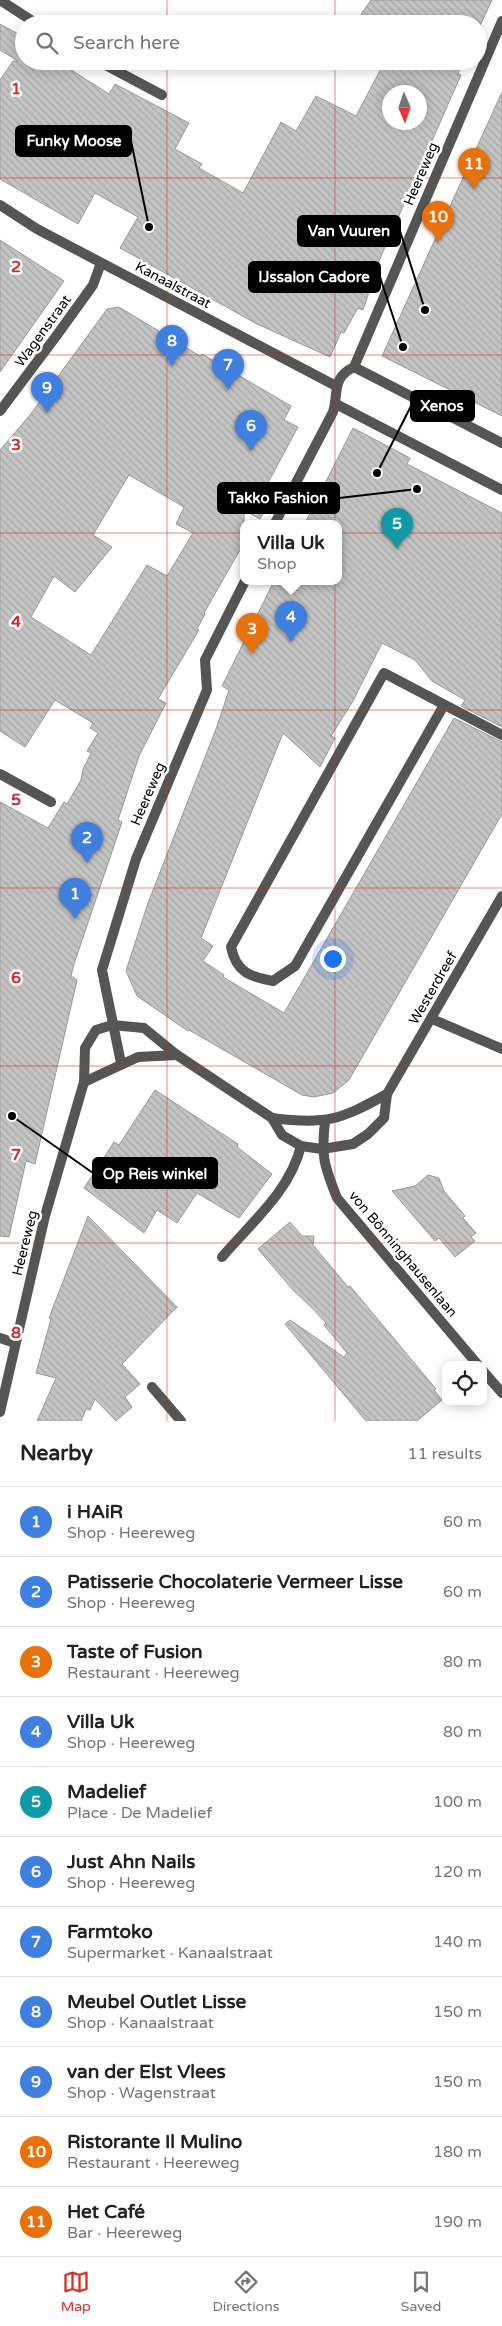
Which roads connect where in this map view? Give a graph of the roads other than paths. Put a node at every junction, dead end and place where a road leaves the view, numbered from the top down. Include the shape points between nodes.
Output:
1 (0, 0) edge
2 (24, 15) edge
3 (502, 21) edge
4 (487, 56) edge
5 (115, 70) edge
6 (481, 70) edge
7 (162, 95) dead end
8 (0, 205) edge
9 (101, 263) junction
10 (354, 367) junction
11 (336, 386) junction
12 (336, 404) junction
13 (0, 411) edge
14 (502, 443) edge
15 (502, 490) edge
16 (277, 520) edge
17 (243, 585) edge
18 (444, 705) junction
19 (502, 735) edge
20 (0, 774) edge
21 (51, 802) dead end
22 (502, 896) edge
23 (432, 1019) junction
24 (112, 1026) junction
25 (502, 1049) edge
26 (177, 1055) junction
27 (121, 1063) junction
28 (84, 1082) junction
29 (387, 1094) junction
30 (272, 1118) junction
31 (325, 1122) junction
32 (301, 1146) junction
33 (322, 1149) junction
34 (222, 1257) dead end
35 (0, 1338) edge
36 (15, 1343) junction
37 (475, 1361) edge
38 (487, 1376) edge
39 (152, 1387) dead end
40 (502, 1393) edge
41 (0, 1412) edge
42 (181, 1421) edge

1 - 2 street
3 - 4 street, Heereweg
5 - 7 street
6 - 10 street, Heereweg
8 - 9 street, Kanaalstraat via 36,229
9 - 11 street, Kanaalstraat
9 - 13 street, Wagenstraat via 93,285
10 - 11 street, Heereweg via 345,372
10 - 14 street
11 - 12 street
12 - 15 street
12 - 16 street
17 - 24 street, Heereweg via 205,660 207,690 136,859 102,970
18 - 18 street via 384,673 231,947 241,970 273,981 295,966
18 - 19 street
20 - 21 street
22 - 23 street, Westerdreef
23 - 25 street
23 - 29 street, Westerdreef
24 - 26 street, Westerdreef via 144,1028
24 - 27 street, Heereweg
24 - 28 street, Heereweg via 96,1030 85,1048
26 - 27 street via 138,1057
26 - 30 street, Westerdreef
27 - 28 street
28 - 36 street, Heereweg via 45,1216
29 - 31 street, Westerdreef via 354,1113
29 - 33 street, Westerdreef via 384,1118 368,1134 353,1144
30 - 31 street, Westerdreef
30 - 32 street, Westerdreef via 282,1134
31 - 33 street, von Bönninghausenlaan
32 - 33 street, Westerdreef
32 - 34 street via 287,1183
33 - 37 street, von Bönninghausenlaan via 337,1198
35 - 36 street
36 - 41 street, Heereweg
38 - 40 street
39 - 42 street

